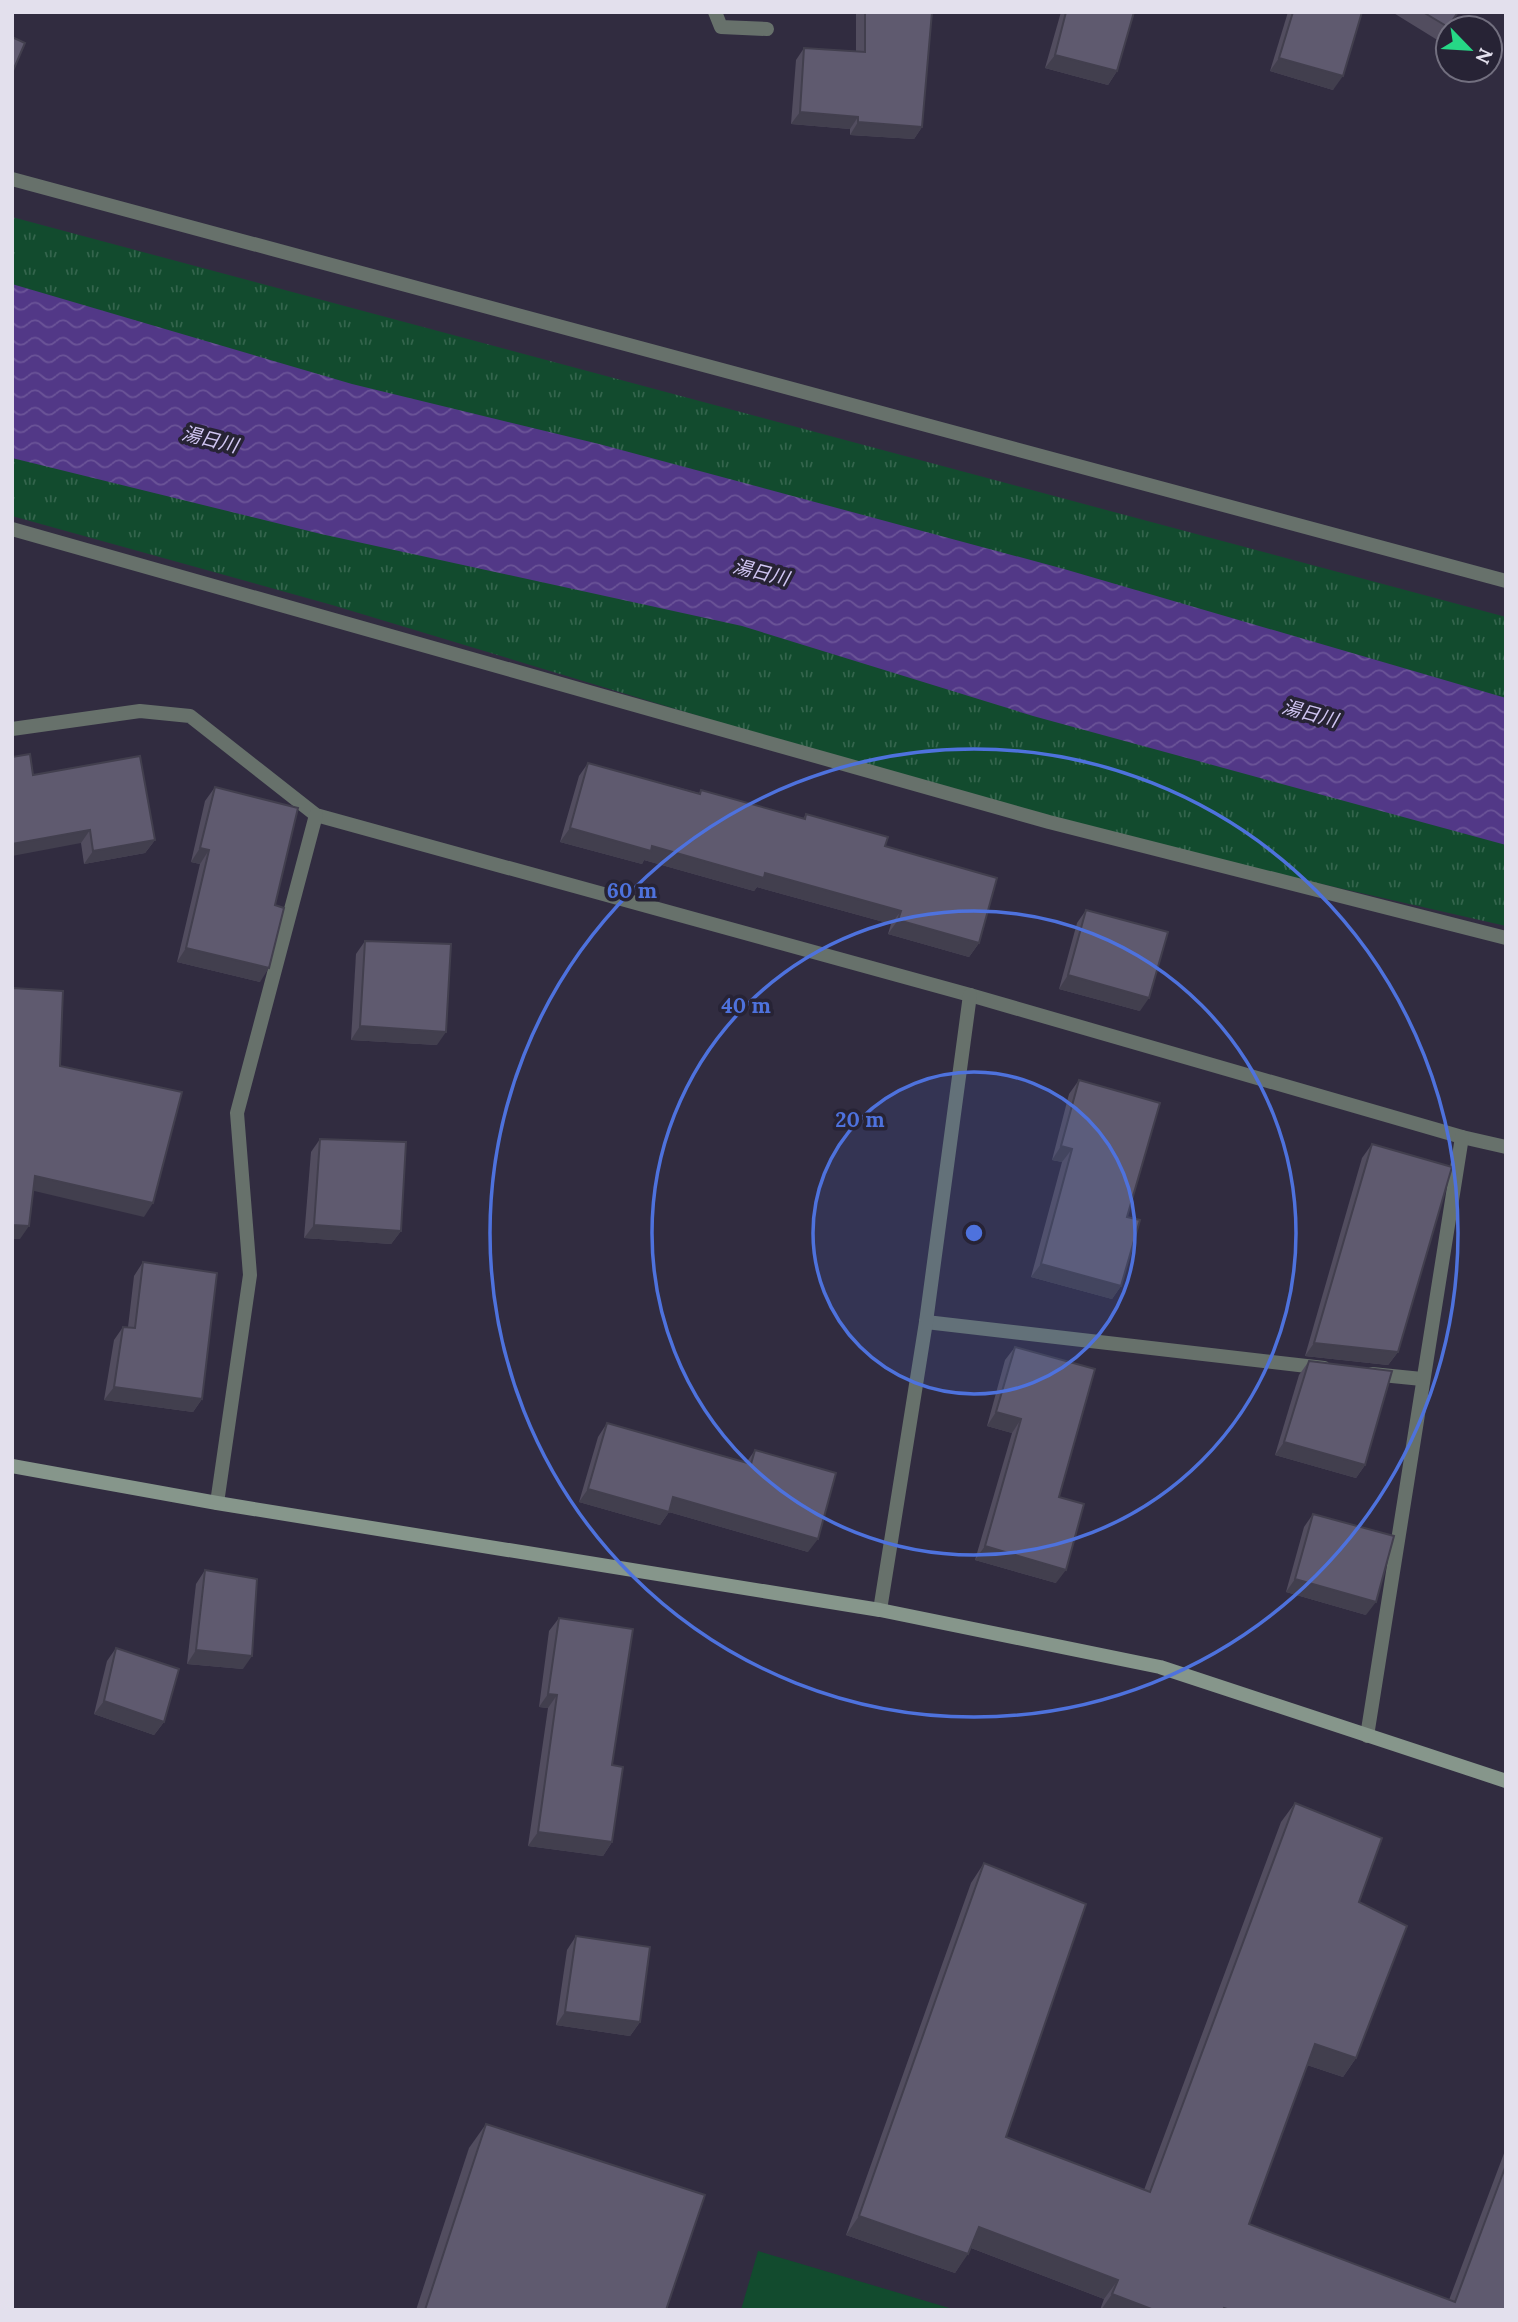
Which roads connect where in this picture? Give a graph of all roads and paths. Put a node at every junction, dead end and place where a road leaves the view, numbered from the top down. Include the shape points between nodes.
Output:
1 (715, 12) edge
2 (766, 29) dead end
3 (12, 179) edge
4 (12, 529) edge
5 (1506, 581) edge
6 (12, 729) edge
7 (316, 815) junction
8 (1506, 938) edge
9 (970, 995) junction
10 (1462, 1137) junction
11 (1506, 1147) edge
12 (926, 1321) junction
13 (1422, 1379) junction
14 (12, 1466) edge
15 (217, 1503) junction
16 (880, 1610) junction
17 (1367, 1736) junction
18 (1506, 1781) edge

1 - 2 street via 721,27
3 - 5 street
4 - 8 street via 1036,818
6 - 7 street via 140,711 190,716
7 - 9 street
7 - 15 street via 237,1112 250,1275
9 - 10 street
9 - 12 street
10 - 11 street
10 - 13 street
12 - 13 street
12 - 16 street
13 - 17 street
14 - 15 street
15 - 16 street
16 - 17 street via 1160,1667
17 - 18 street

